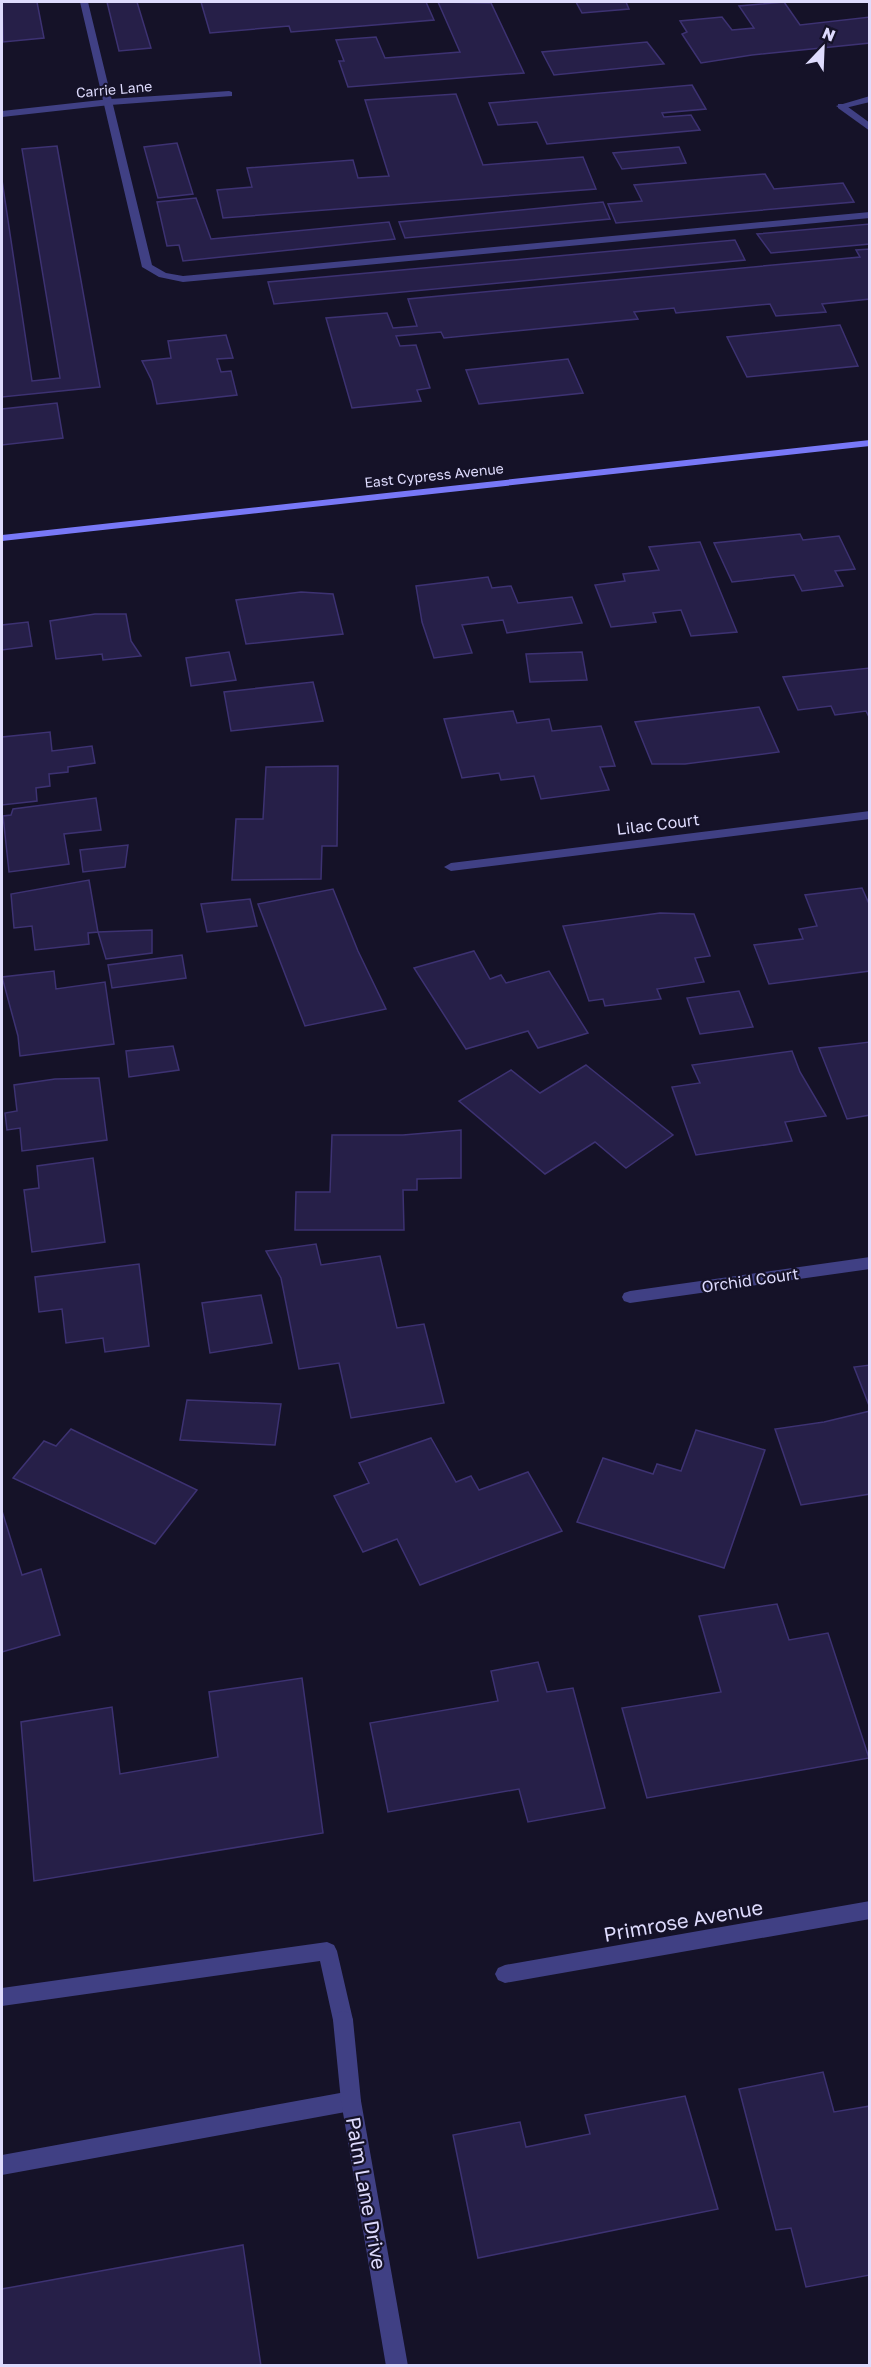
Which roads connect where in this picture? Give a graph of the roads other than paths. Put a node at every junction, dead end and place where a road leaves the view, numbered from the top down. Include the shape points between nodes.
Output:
1 (84, 2) edge
2 (229, 94) dead end
3 (870, 99) edge
4 (110, 102) junction
5 (2, 114) edge
6 (870, 128) edge
7 (870, 215) edge
8 (870, 443) edge
9 (2, 538) edge
10 (870, 815) edge
11 (451, 867) dead end
12 (870, 1263) edge
13 (630, 1298) dead end
14 (870, 1910) edge
15 (505, 1974) dead end
16 (2, 1997) edge
17 (351, 2101) junction
18 (2, 2165) edge
19 (397, 2366) edge

1 - 4 street
2 - 4 street, Carrie Lane
3 - 6 street via 841,106
4 - 5 street, Carrie Lane
4 - 7 street via 147,267 183,279
8 - 9 main road, East Cypress Avenue
10 - 11 street, Lilac Court
12 - 13 street, Orchid Court
14 - 15 street, Primrose Avenue
16 - 17 street, Palm Lane Drive via 327,1951 344,2020
17 - 18 street
17 - 19 street, Palm Lane Drive

